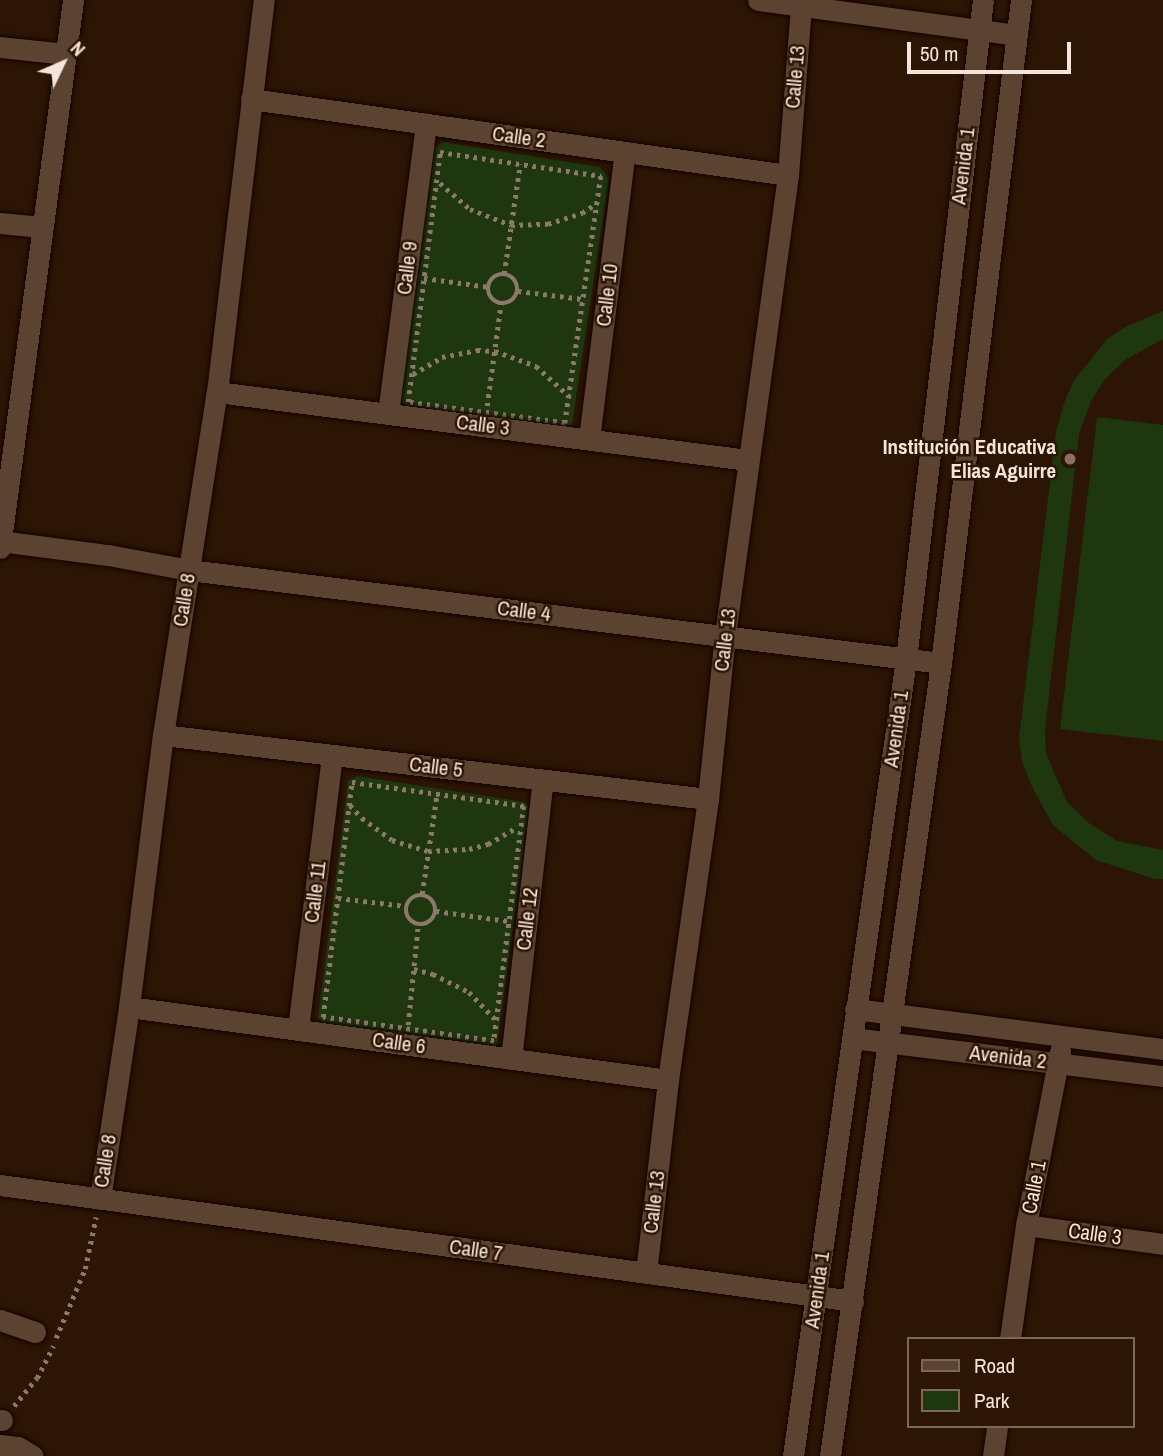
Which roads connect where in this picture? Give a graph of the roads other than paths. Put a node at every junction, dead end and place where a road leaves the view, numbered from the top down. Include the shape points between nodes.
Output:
1 (72, 0) edge
2 (264, 0) edge
3 (758, 0) edge
4 (983, 0) edge
5 (1021, 0) edge
6 (801, 6) junction
7 (978, 30) junction
8 (1017, 35) junction
9 (0, 47) edge
10 (65, 54) junction
11 (251, 99) junction
12 (426, 123) junction
13 (625, 152) junction
14 (788, 175) junction
15 (0, 223) edge
16 (42, 227) junction
17 (217, 392) junction
18 (9, 403) edge
19 (388, 413) junction
20 (589, 439) junction
21 (748, 460) junction
22 (0, 543) edge
23 (189, 570) junction
24 (725, 635) junction
25 (906, 659) junction
26 (941, 663) junction
27 (163, 735) junction
28 (332, 755) junction
29 (543, 780) junction
30 (708, 799) junction
31 (129, 1007) junction
32 (855, 1009) junction
33 (892, 1016) junction
34 (298, 1029) junction
35 (1062, 1037) junction
36 (852, 1038) junction
37 (889, 1043) junction
38 (1163, 1049) edge
39 (511, 1059) junction
40 (1058, 1063) junction
41 (1163, 1076) edge
42 (668, 1080) junction
43 (0, 1185) edge
44 (100, 1199) junction
45 (1026, 1225) junction
46 (1163, 1244) edge
47 (646, 1273) junction
48 (816, 1294) junction
49 (853, 1300) junction
50 (0, 1320) edge
51 (35, 1332) dead end
52 (1010, 1337) edge
53 (997, 1428) edge
54 (0, 1446) edge
55 (33, 1456) edge
56 (793, 1456) edge
57 (830, 1456) edge
58 (993, 1456) edge

1 - 10 street
2 - 11 street, Calle 8
3 - 6 street
4 - 7 street, Avenida 1
5 - 8 street, Avenida 1
6 - 7 street
6 - 14 street, Calle 13
7 - 8 street
7 - 25 street, Avenida 1
8 - 26 street, Avenida 1
9 - 10 street
10 - 16 street
11 - 12 street, Calle 2
11 - 17 street, Calle 8
12 - 13 street, Calle 2
12 - 19 street, Calle 9
13 - 14 street, Calle 2
13 - 20 street, Calle 10
14 - 21 street, Calle 13
15 - 16 street
16 - 18 street
17 - 19 street, Calle 3
17 - 23 street, Calle 8
18 - 22 street
19 - 20 street, Calle 3
20 - 21 street, Calle 3
21 - 24 street, Calle 13
22 - 23 street, Calle 4
23 - 24 street, Calle 4
23 - 27 street, Calle 8
24 - 25 street, Calle 4
24 - 30 street, Calle 13
25 - 26 street, Calle 4
25 - 32 street, Avenida 1
26 - 33 street, Avenida 1
27 - 28 street, Calle 5
27 - 31 street, Calle 8
28 - 29 street, Calle 5
28 - 34 street, Calle 11
29 - 30 street, Calle 5
29 - 39 street, Calle 12
30 - 42 street, Calle 13
31 - 34 street, Calle 6
31 - 44 street, Calle 8
32 - 33 street, Avenida 2
32 - 36 street, Avenida 1
33 - 35 street, Avenida 2
33 - 37 street, Avenida 1
34 - 39 street, Calle 6
35 - 38 street, Avenida 2
35 - 40 street, Calle 1
36 - 37 street, Avenida 2
36 - 48 street, Avenida 1
37 - 40 street, Avenida 2
37 - 49 street, Avenida 1
39 - 42 street, Calle 6
40 - 41 street, Avenida 2
40 - 45 street, Calle 1
42 - 47 street, Calle 13
43 - 44 street, Calle 7
44 - 47 street, Calle 7
45 - 46 street, Calle 3
45 - 52 street, Calle 1
47 - 48 street, Calle 7
48 - 49 street, Calle 7
48 - 56 street, Avenida 1
49 - 57 street, Avenida 1
50 - 51 street
53 - 58 street
54 - 55 street via 18,1447

